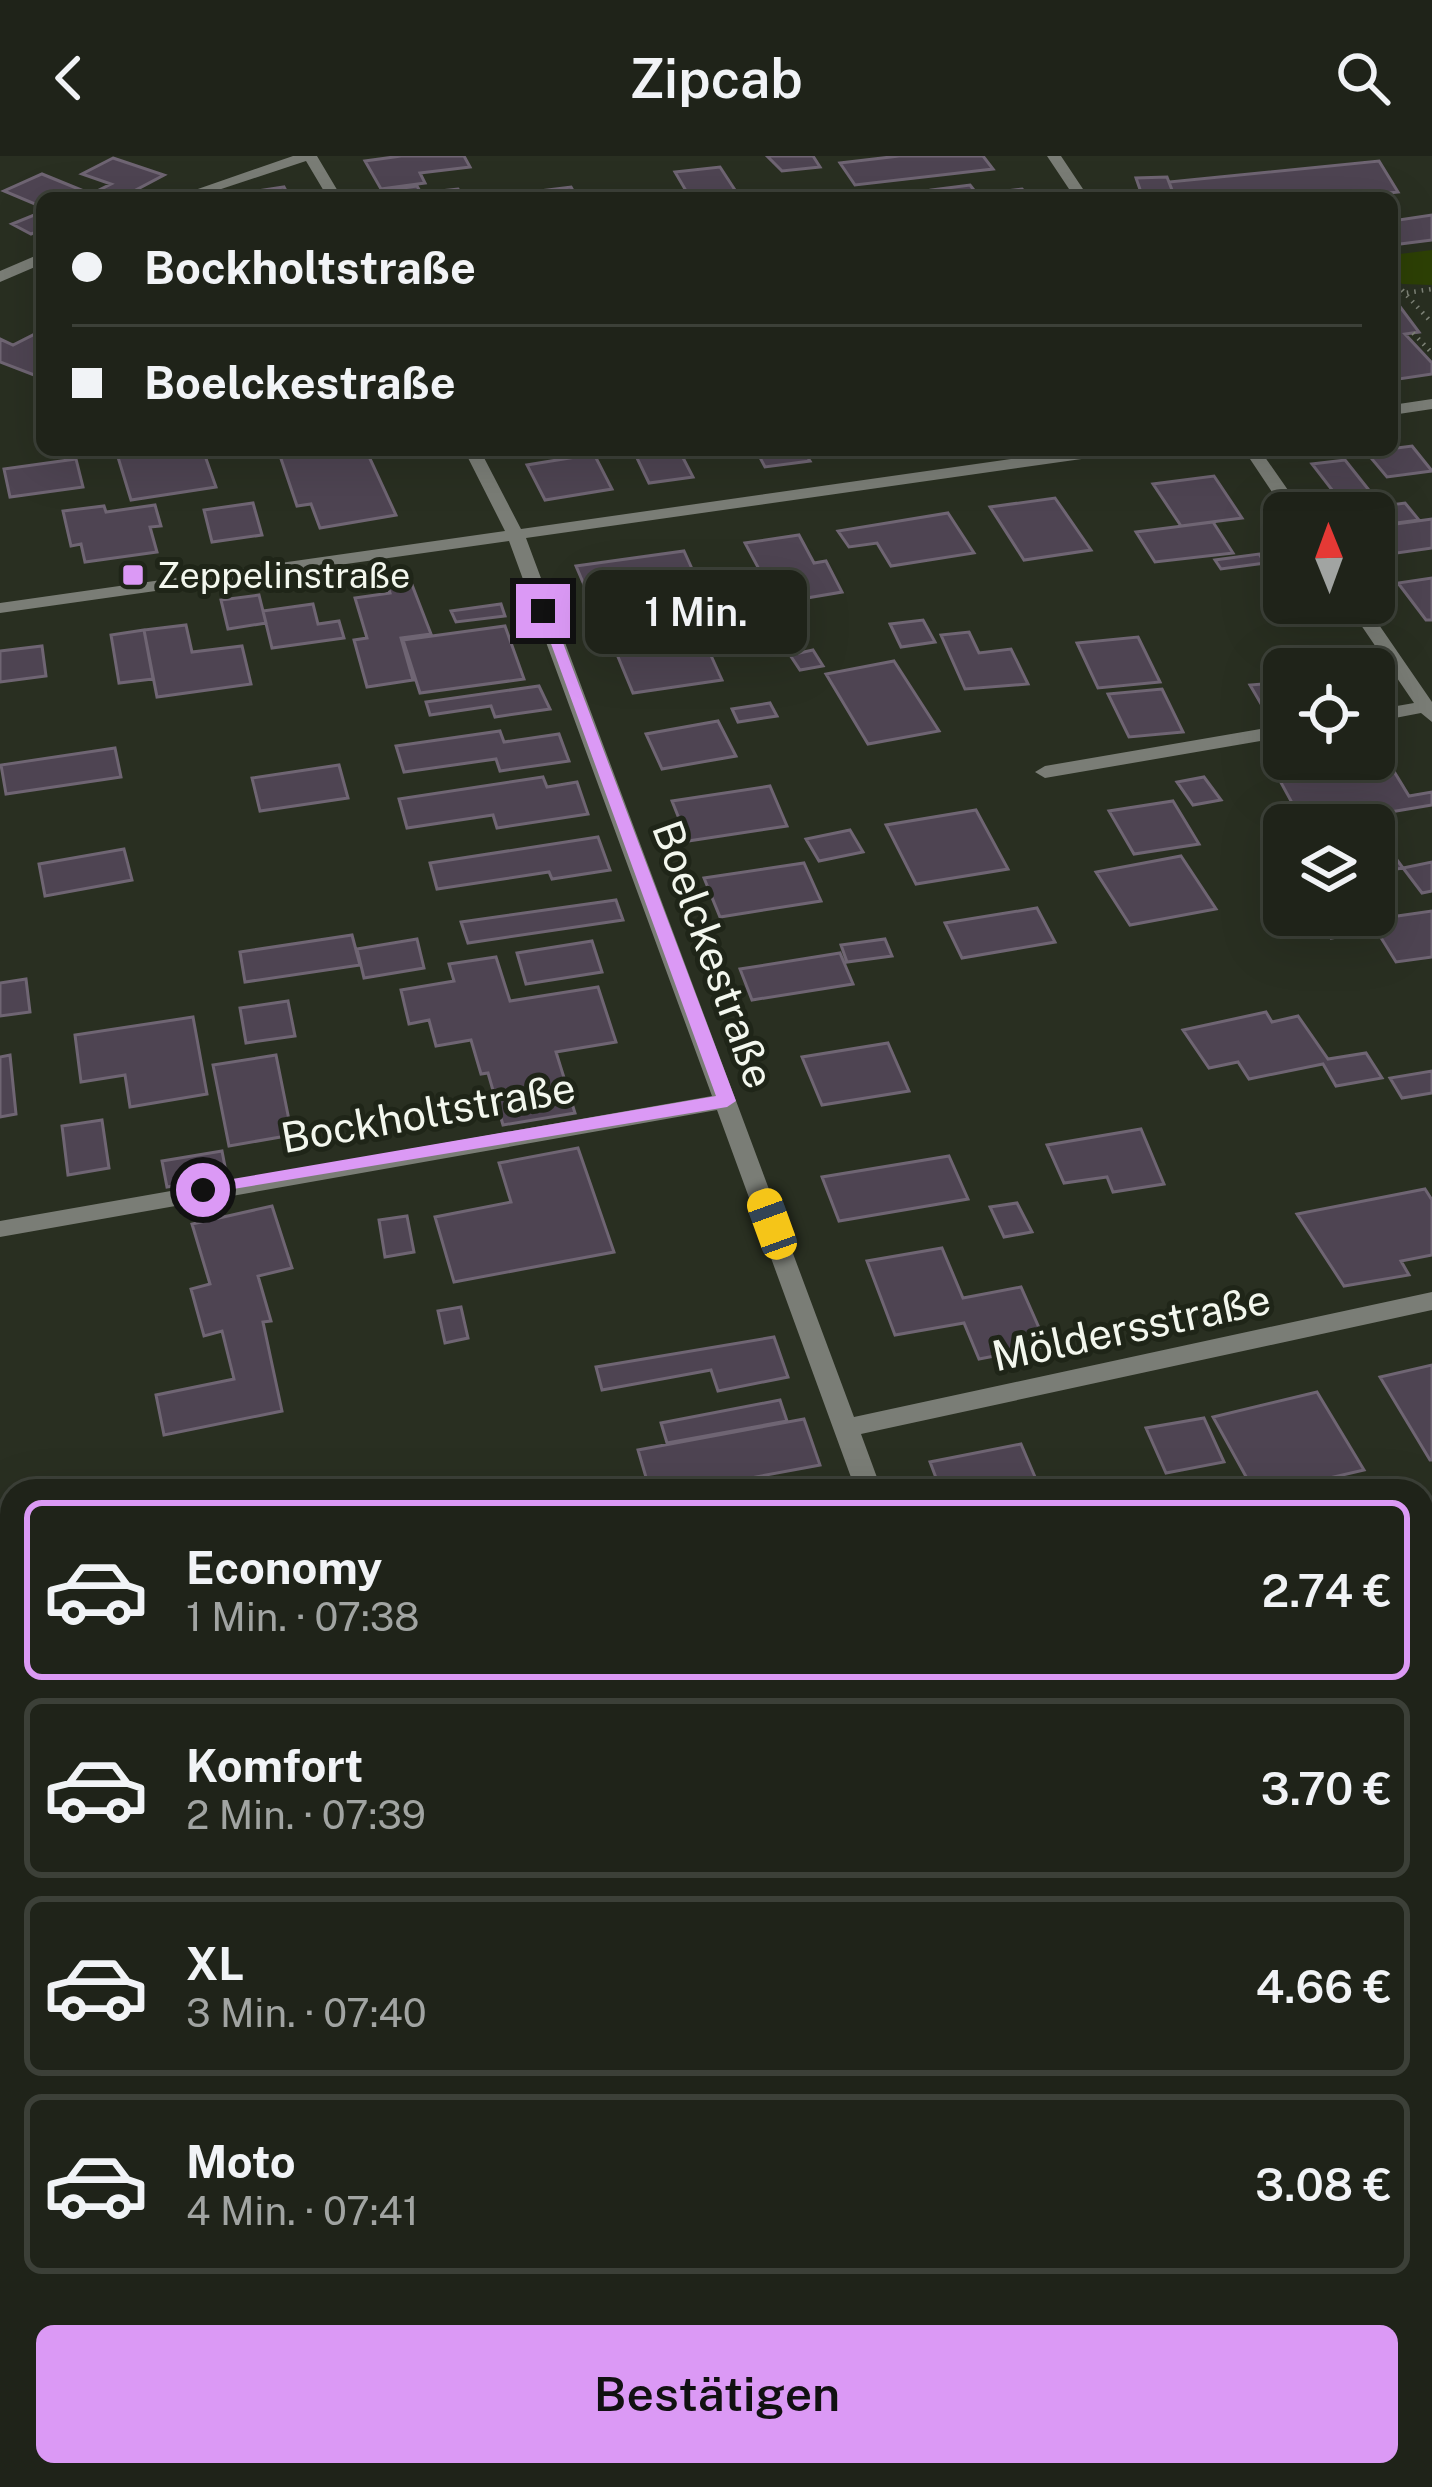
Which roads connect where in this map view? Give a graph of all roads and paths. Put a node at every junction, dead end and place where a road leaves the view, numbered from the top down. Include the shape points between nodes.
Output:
1 (309, 156) edge
2 (1054, 156) edge
3 (198, 192) edge
4 (331, 192) edge
5 (1078, 192) edge
6 (36, 261) edge
7 (0, 277) edge
8 (1398, 285) edge
9 (1432, 290) edge
10 (1405, 293) junction
11 (1398, 294) edge
12 (1432, 323) edge
13 (1412, 333) dead end
14 (1432, 353) edge
15 (1432, 404) edge
16 (1398, 409) edge
17 (475, 456) edge
18 (1065, 456) edge
19 (1256, 456) edge
20 (1280, 492) edge
21 (514, 532) junction
22 (0, 608) edge
23 (1369, 624) edge
24 (1429, 711) edge
25 (1395, 714) edge
26 (1263, 735) edge
27 (1045, 772) dead end
28 (727, 1101) junction
29 (0, 1229) edge
30 (1432, 1301) edge
31 (848, 1428) junction
32 (865, 1479) edge

1 - 3 street
1 - 4 street
2 - 5 street
6 - 7 street
8 - 10 path
9 - 10 path
10 - 11 path
10 - 12 path
13 - 14 path
15 - 16 street
17 - 21 street, Boelckestraße
18 - 21 street
19 - 20 street
21 - 22 street
21 - 28 street, Boelckestraße
23 - 24 street
24 - 25 street
26 - 27 street
28 - 29 street, Bockholtstraße
28 - 31 street, Boelckestraße
30 - 31 street, Möldersstraße
31 - 32 street, Boelckestraße

